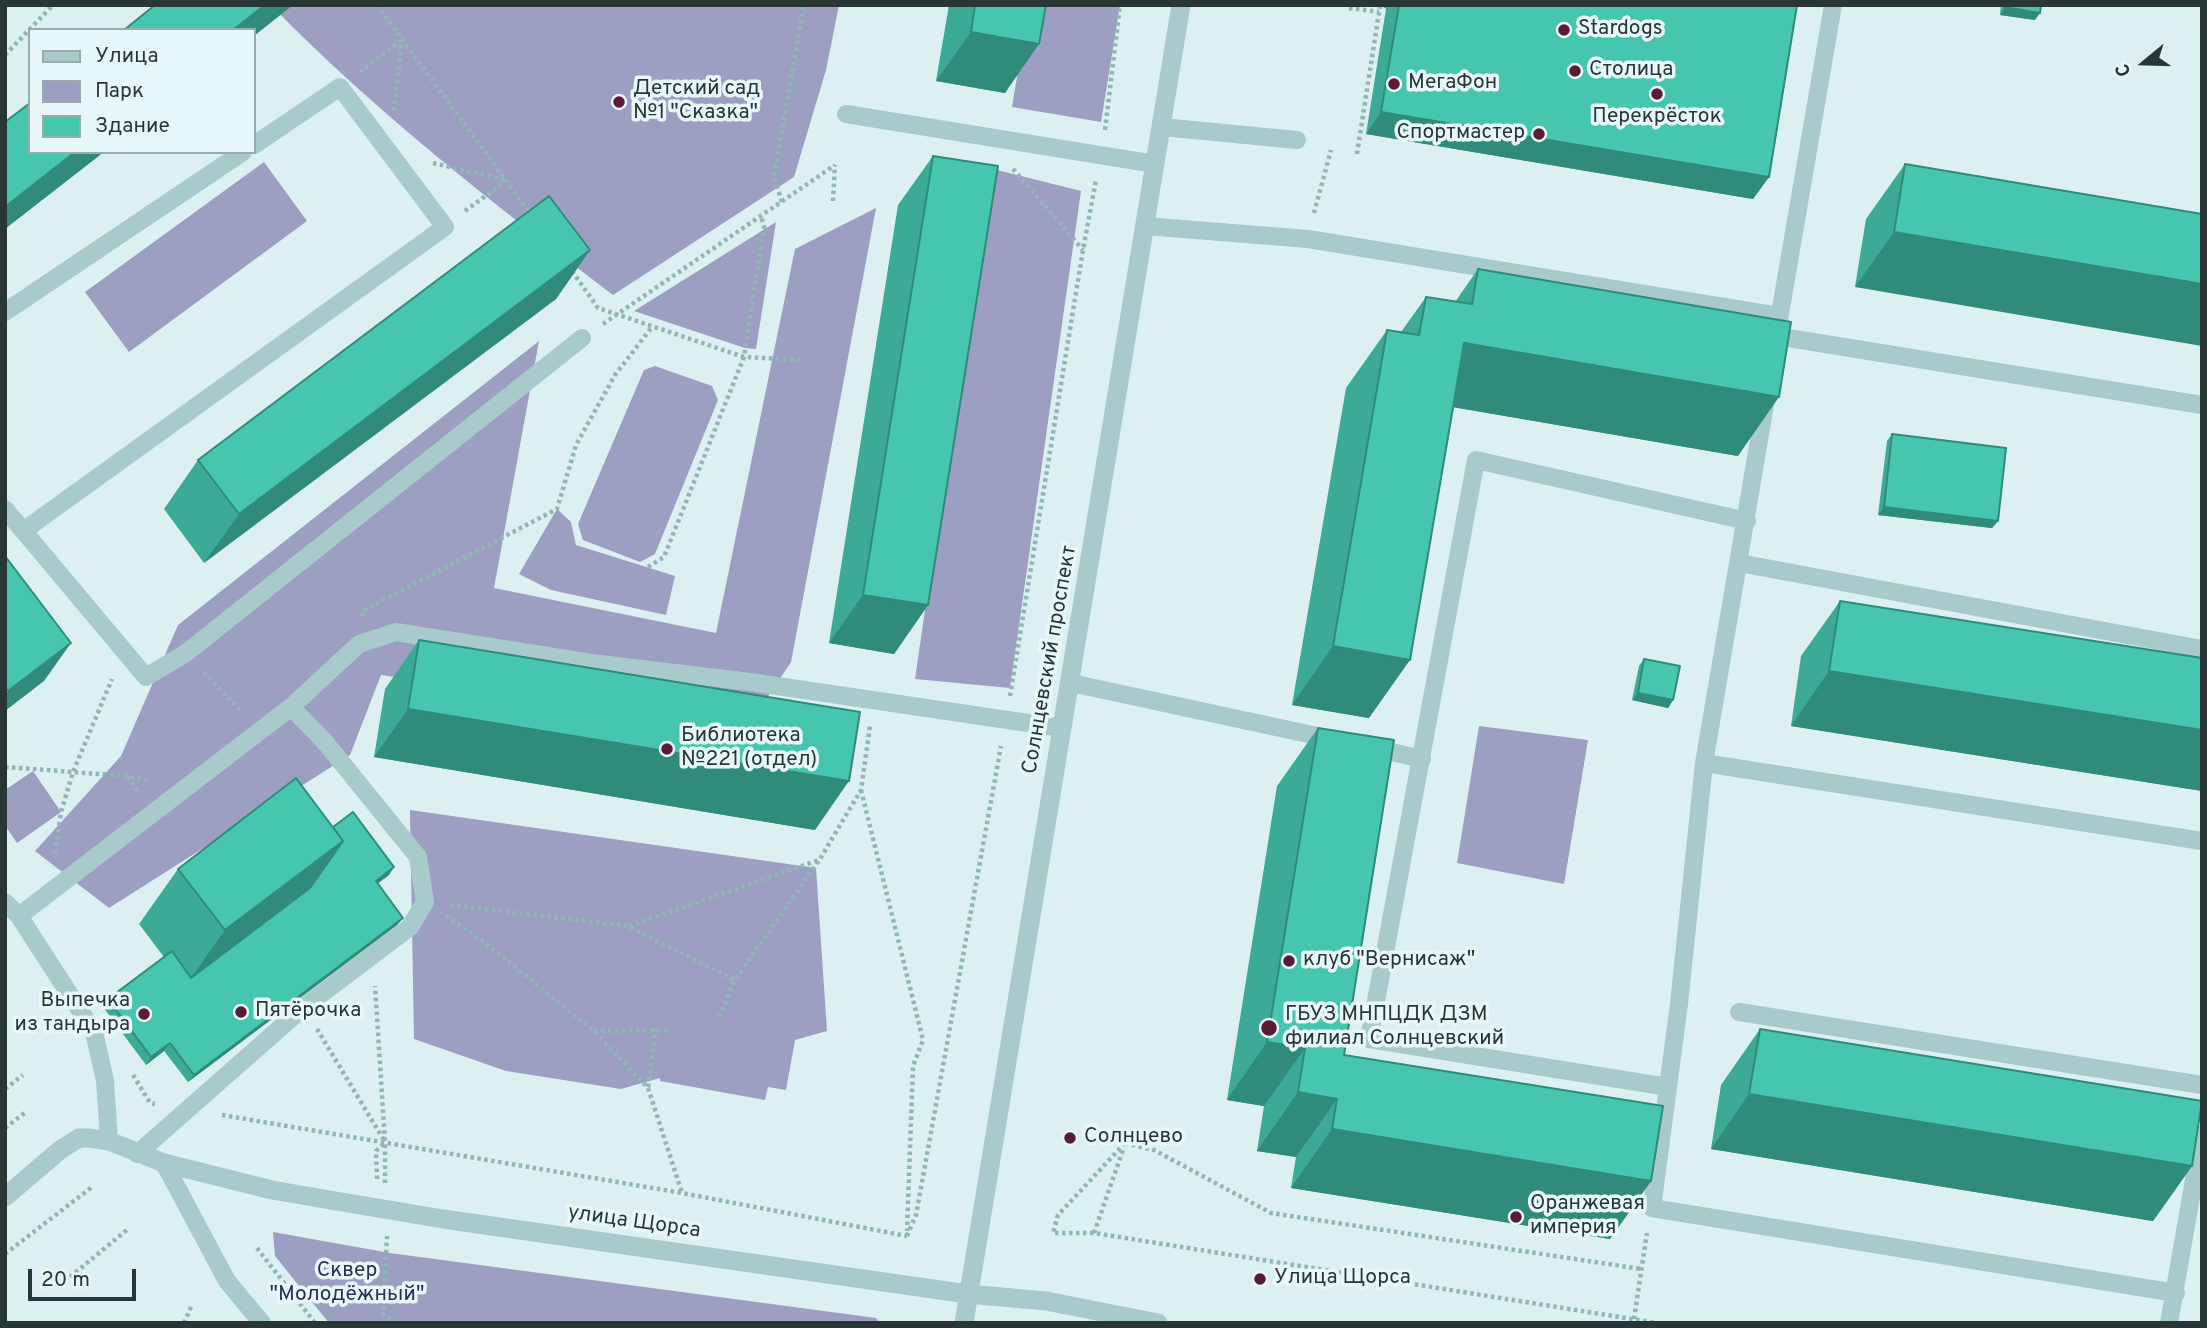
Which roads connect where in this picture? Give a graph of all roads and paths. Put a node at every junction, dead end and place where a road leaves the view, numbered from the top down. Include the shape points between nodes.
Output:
1 (53, 5) edge
2 (377, 5) edge
3 (804, 5) edge
4 (1120, 5) edge
5 (1181, 5) edge
6 (1833, 5) edge
7 (1349, 8) dead end
8 (1379, 9) edge
9 (31, 28) edge
10 (28, 31) edge
11 (401, 41) junction
12 (5, 55) edge
13 (340, 87) junction
14 (846, 114) dead end
15 (1162, 127) junction
16 (996, 138) junction
17 (1297, 140) dead end
18 (256, 144) edge
19 (1331, 150) dead end
20 (389, 152) junction
21 (240, 154) edge
22 (1101, 154) junction
23 (1357, 154) dead end
24 (1155, 164) junction
25 (507, 180) junction
26 (833, 201) dead end
27 (782, 202) junction
28 (761, 216) junction
29 (537, 223) edge
30 (1145, 226) junction
31 (445, 227) junction
32 (1308, 239) junction
33 (1083, 250) junction
34 (568, 265) edge
35 (5, 313) edge
36 (617, 314) junction
37 (1779, 316) junction
38 (652, 327) junction
39 (1776, 336) junction
40 (582, 338) dead end
41 (744, 357) junction
42 (803, 360) dead end
43 (2202, 405) edge
44 (5, 509) edge
45 (1747, 521) junction
46 (23, 531) junction
47 (1739, 563) junction
48 (648, 567) dead end
49 (359, 644) junction
50 (2202, 649) edge
51 (124, 651) junction
52 (186, 653) junction
53 (1071, 683) junction
54 (873, 701) junction
55 (235, 705) dead end
56 (291, 707) junction
57 (1006, 721) junction
58 (1062, 728) junction
59 (1422, 759) junction
60 (1704, 763) junction
61 (5, 766) edge
62 (73, 772) junction
63 (127, 776) junction
64 (187, 787) junction
65 (861, 790) junction
66 (142, 796) dead end
67 (2202, 841) edge
68 (820, 859) junction
69 (50, 892) junction
70 (5, 902) edge
71 (425, 902) junction
72 (19, 916) junction
73 (628, 926) junction
74 (373, 954) junction
75 (735, 980) junction
76 (304, 1007) junction
77 (1740, 1012) dead end
78 (719, 1017) dead end
79 (656, 1029) junction
80 (669, 1030) dead end
81 (594, 1031) junction
82 (23, 1075) dead end
83 (2202, 1085) edge
84 (1668, 1087) junction
85 (648, 1088) junction
86 (5, 1089) edge
87 (26, 1112) dead end
88 (267, 1123) dead end
89 (5, 1128) edge
90 (2202, 1134) edge
91 (109, 1141) junction
92 (385, 1142) junction
93 (1125, 1143) junction
94 (137, 1153) junction
95 (164, 1163) junction
96 (92, 1187) dead end
97 (682, 1193) junction
98 (5, 1197) edge
99 (1652, 1208) junction
100 (128, 1229) dead end
101 (1094, 1233) junction
102 (387, 1236) dead end
103 (907, 1236) junction
104 (257, 1248) dead end
105 (5, 1254) edge
106 (1641, 1269) junction
107 (70, 1277) dead end
108 (2176, 1293) junction
109 (968, 1294) junction
110 (191, 1307) dead end
111 (382, 1314) junction
112 (1634, 1319) junction
113 (184, 1323) edge
114 (262, 1323) edge
115 (315, 1323) edge
116 (383, 1323) edge
117 (397, 1323) edge
118 (964, 1323) edge
119 (1158, 1323) edge
120 (1657, 1323) edge
121 (2169, 1323) edge

1 - 9 path
2 - 11 path
3 - 27 path via 774,177
4 - 22 path
5 - 15 street, Солнцевский проспект
6 - 37 lane
7 - 8 path
8 - 23 path
10 - 12 path
11 - 13 path
11 - 20 path
11 - 25 path
13 - 18 lane
13 - 20 lane
14 - 16 lane
15 - 17 lane
15 - 24 street, Солнцевский проспект
16 - 22 lane
16 - 33 path via 1008,163
19 - 32 path
20 - 25 path
20 - 31 lane
21 - 35 lane
22 - 24 lane
22 - 33 path
24 - 30 street, Солнцевский проспект
25 - 29 path
25 - 31 path
26 - 27 path via 835,165
27 - 28 path
28 - 36 path
28 - 41 path via 764,227
30 - 32 lane
30 - 53 street, Солнцевский проспект
31 - 46 lane
32 - 37 lane
33 - 57 path
34 - 36 path via 598,308
36 - 38 path
37 - 39 lane
38 - 41 path
38 - 49 path via 615,376 576,445 557,509 362,611
39 - 43 lane
39 - 45 lane
40 - 52 lane
41 - 42 path
41 - 48 path via 664,557
44 - 46 lane
45 - 47 lane
45 - 59 lane via 1476,460
46 - 51 lane
47 - 50 lane
47 - 60 lane
49 - 54 lane via 396,632
49 - 56 lane
51 - 52 lane via 146,677
51 - 62 path
52 - 55 path
53 - 58 street, Солнцевский проспект
53 - 59 lane
54 - 57 lane
54 - 65 path
56 - 64 lane
56 - 71 lane via 418,857
57 - 58 lane
57 - 103 path via 916,1215
58 - 109 street, Солнцевский проспект
59 - 84 lane via 1369,1039
60 - 67 lane
60 - 84 lane
61 - 62 path
62 - 63 path
62 - 69 path via 61,812
63 - 64 path
63 - 66 path
64 - 69 lane
65 - 68 path
65 - 103 path via 923,1040 913,1066
68 - 73 path
68 - 75 path
69 - 72 lane
70 - 72 lane
71 - 73 path
71 - 74 lane via 410,927
71 - 81 path via 484,942
72 - 91 lane via 93,1032 105,1081
73 - 75 path
74 - 76 lane
74 - 92 path
75 - 78 path
76 - 92 path
76 - 94 lane
77 - 83 lane
79 - 80 path
79 - 81 path
79 - 85 path
81 - 85 path
82 - 86 path
84 - 99 lane
85 - 97 path
87 - 89 path
88 - 92 path
90 - 108 lane
91 - 94 street, улица Щорса
91 - 98 street via 89,1138 71,1142
92 - 92 path via 376,1151 377,1178 384,1185
92 - 97 path
93 - 101 path
93 - 101 path via 1058,1215 1053,1233
93 - 106 path via 1154,1150 1271,1213
94 - 95 street, улица Щорса
95 - 109 street, улица Щорса via 272,1190 420,1215
95 - 114 lane via 227,1281
96 - 105 path
97 - 103 path
99 - 106 path
99 - 108 lane
100 - 107 path
101 - 112 path
102 - 111 path
104 - 115 path
106 - 112 path
108 - 121 lane
109 - 118 street, Солнцевский проспект
109 - 119 street, улица Щорса via 1046,1301
110 - 113 path
111 - 116 path
111 - 117 path
112 - 120 path

